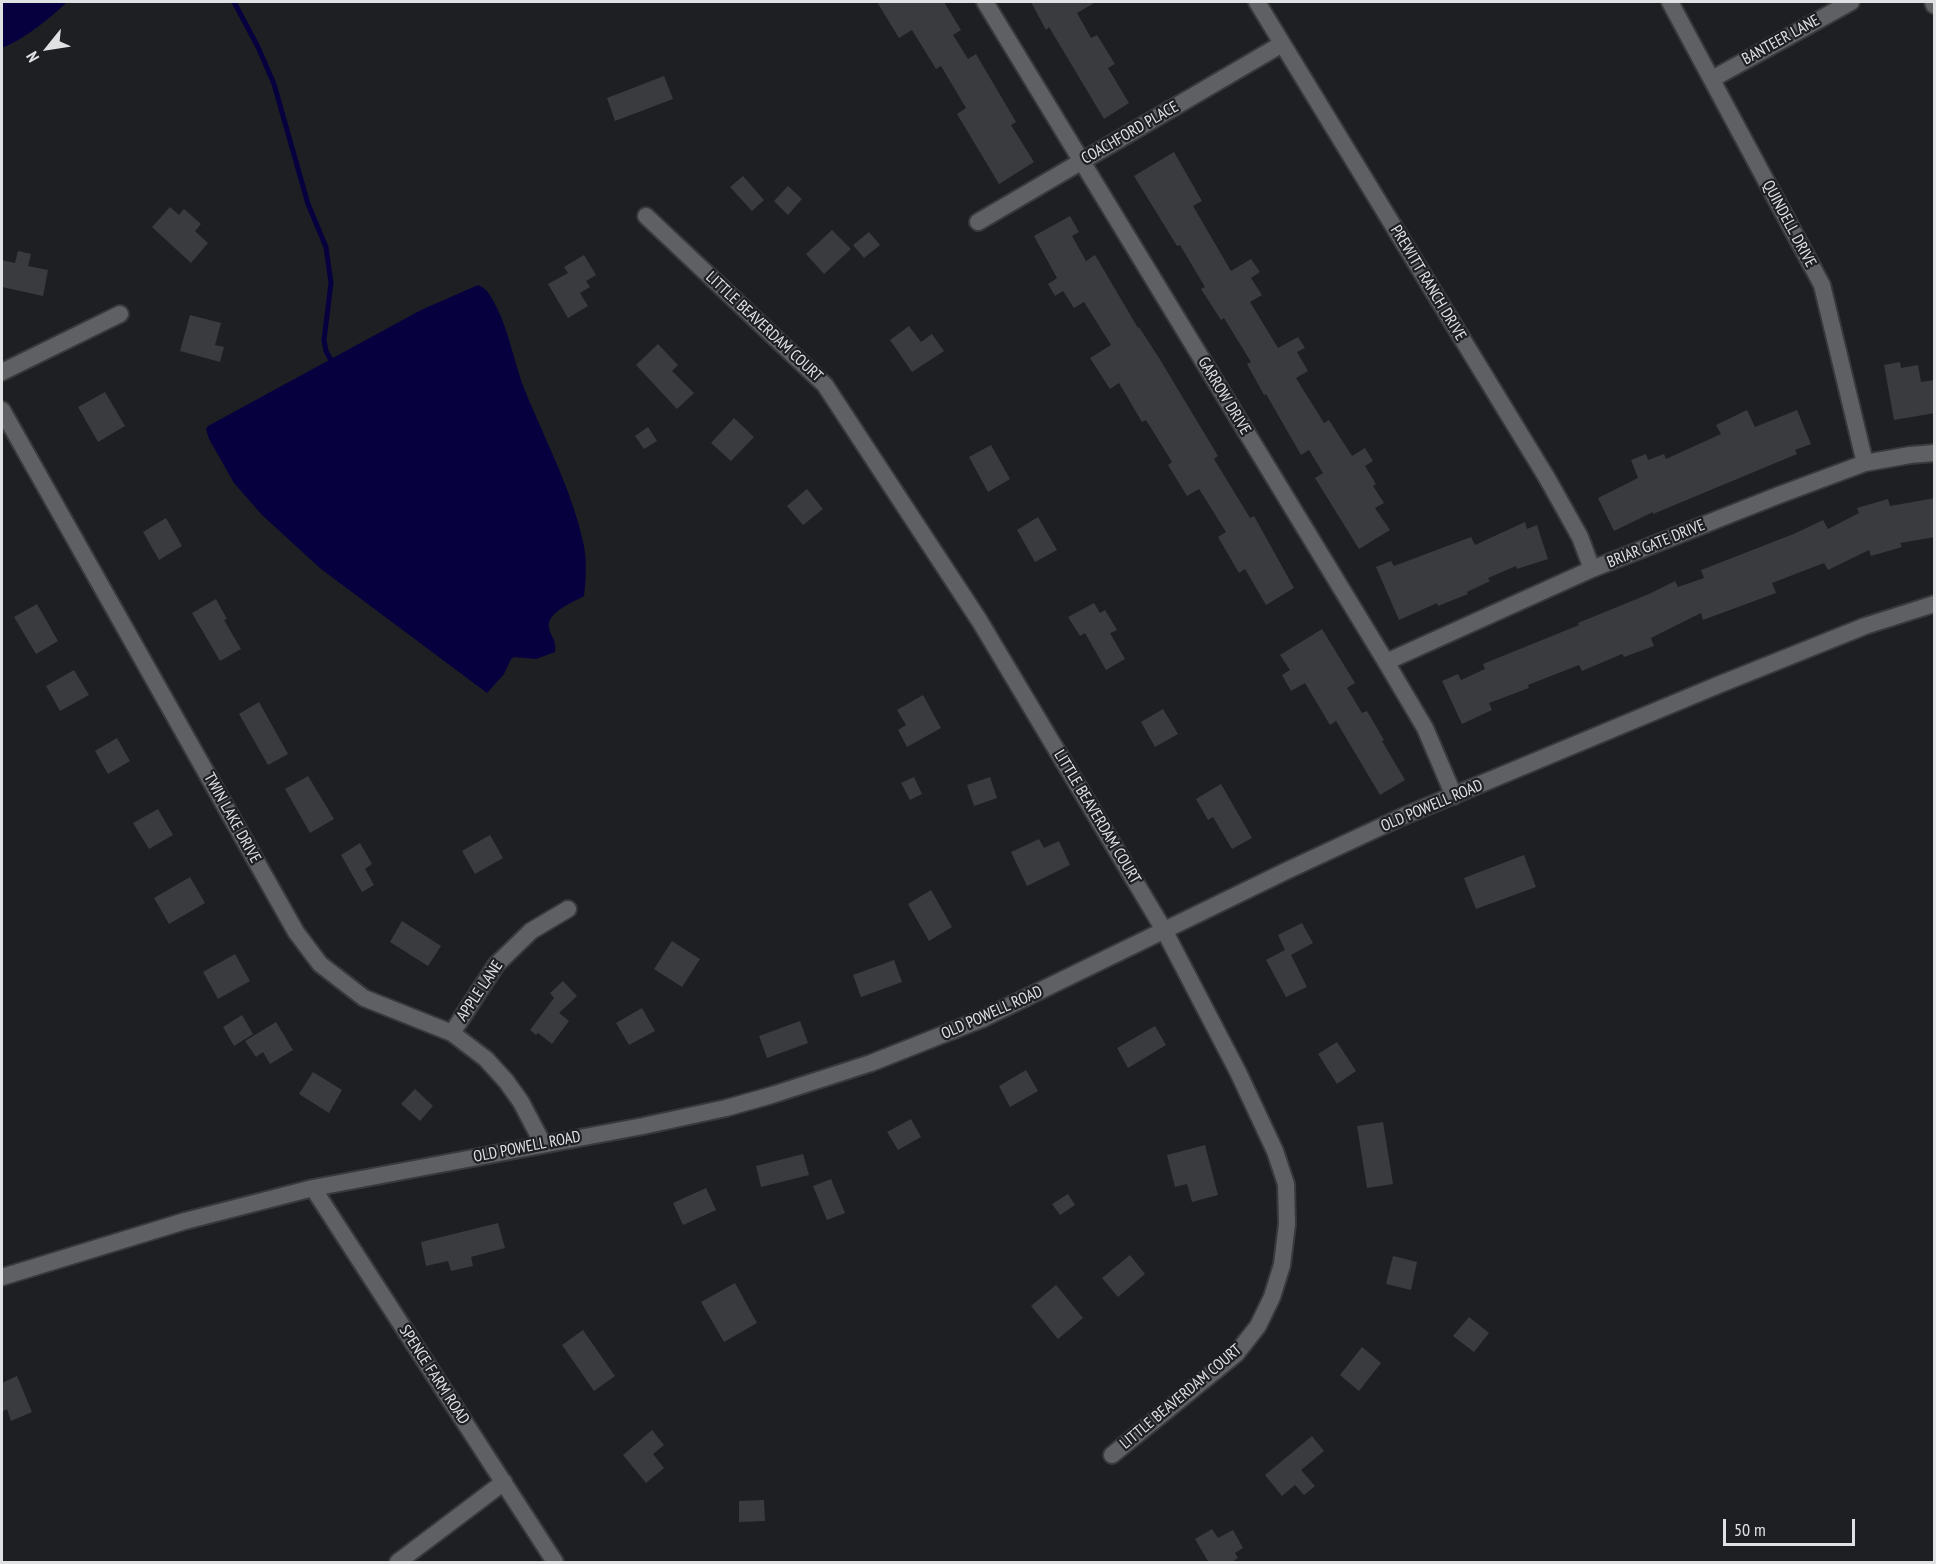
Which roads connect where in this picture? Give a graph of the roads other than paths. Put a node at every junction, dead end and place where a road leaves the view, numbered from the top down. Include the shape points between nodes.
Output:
1 (985, 2) edge
2 (1257, 2) edge
3 (1670, 2) edge
4 (1851, 2) edge
5 (1282, 44) junction
6 (1712, 79) junction
7 (1081, 161) junction
8 (646, 216) dead end
9 (978, 222) dead end
10 (120, 314) dead end
11 (2, 372) edge
12 (2, 410) edge
13 (1935, 453) edge
14 (1865, 463) junction
15 (1592, 569) junction
16 (1935, 604) edge
17 (1386, 662) junction
18 (1454, 796) junction
19 (568, 909) dead end
20 (1164, 930) junction
21 (452, 1033) junction
22 (543, 1144) junction
23 (313, 1188) junction
24 (2, 1277) edge
25 (1112, 1455) dead end
26 (504, 1482) junction
27 (398, 1563) edge
28 (555, 1563) edge

1 - 7 street, GARROW DRIVE
2 - 5 street, PREWITT RANCH DRIVE
3 - 6 street, QUINDELL DRIVE
4 - 6 street, BANTEER LANE
5 - 7 street, COACHFORD PLACE
5 - 15 street, PREWITT RANCH DRIVE via 1547,478 1580,537
6 - 14 street, QUINDELL DRIVE via 1822,285
7 - 9 street, COACHFORD PLACE
7 - 17 street, GARROW DRIVE
8 - 20 street, LITTLE BEAVERDAM COURT via 825,385 979,620
10 - 11 street
12 - 21 street, TWIN LAKE DRIVE via 296,932 320,964 364,998
13 - 14 street, BRIAR GATE DRIVE
14 - 15 street, BRIAR GATE DRIVE
15 - 17 street, BRIAR GATE DRIVE
16 - 18 street, OLD POWELL ROAD via 1865,626
17 - 18 street, GARROW DRIVE via 1425,728
18 - 20 street, OLD POWELL ROAD
19 - 21 street, APPLE LANE via 531,931 496,965
20 - 22 street, OLD POWELL ROAD via 982,1019 871,1063 726,1108
20 - 25 street, LITTLE BEAVERDAM COURT via 1266,1130 1286,1184 1287,1224 1282,1265 1258,1326 1236,1354
21 - 22 street, TWIN LAKE DRIVE via 486,1059 506,1081
22 - 23 street, OLD POWELL ROAD
23 - 24 street, OLD POWELL ROAD via 185,1221
23 - 26 street, SPENCE FARM ROAD
26 - 27 street
26 - 28 street, SPENCE FARM ROAD

